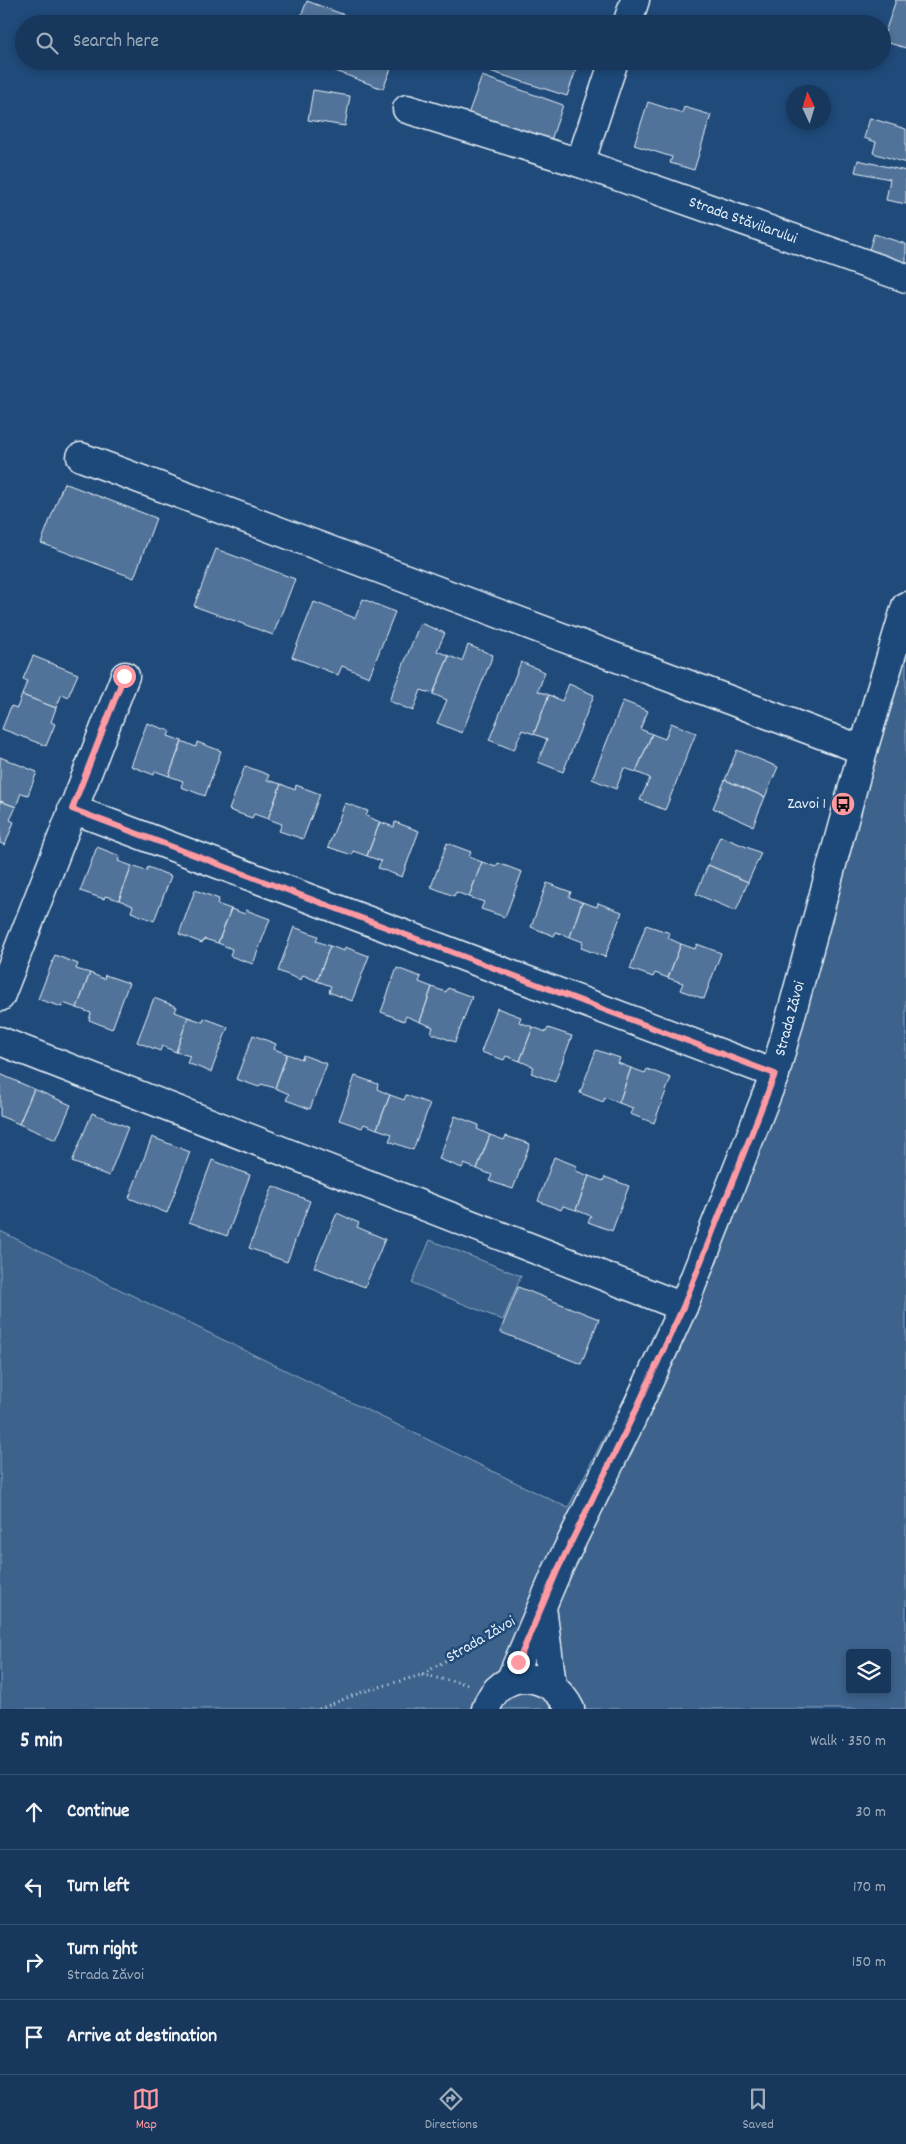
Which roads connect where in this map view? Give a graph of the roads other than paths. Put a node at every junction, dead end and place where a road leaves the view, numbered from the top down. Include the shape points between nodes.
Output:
1 (635, 0) edge
2 (630, 15) edge
3 (611, 70) edge
4 (407, 109) dead end
5 (580, 163) junction
6 (906, 278) edge
7 (81, 457) dead end
8 (906, 606) edge
9 (124, 676) dead end
10 (862, 750) junction
11 (72, 809) junction
12 (0, 997) edge
13 (0, 1041) edge
14 (775, 1074) junction
15 (683, 1307) junction
16 (542, 1607) junction
17 (552, 1685) junction
18 (498, 1693) edge
19 (570, 1709) edge

1 - 2 street
3 - 5 street
4 - 5 street, Strada Stăvilarului
5 - 6 street, Strada Stăvilarului
7 - 10 street
8 - 10 street, Strada Zăvoi
9 - 11 street
10 - 14 street, Strada Zăvoi
11 - 12 street
11 - 14 street
13 - 15 street
14 - 15 street, Strada Zăvoi
15 - 16 street, Strada Zăvoi
16 - 17 street
16 - 18 street, Strada Zăvoi
17 - 18 street via 531,1678
17 - 19 street via 563,1695

